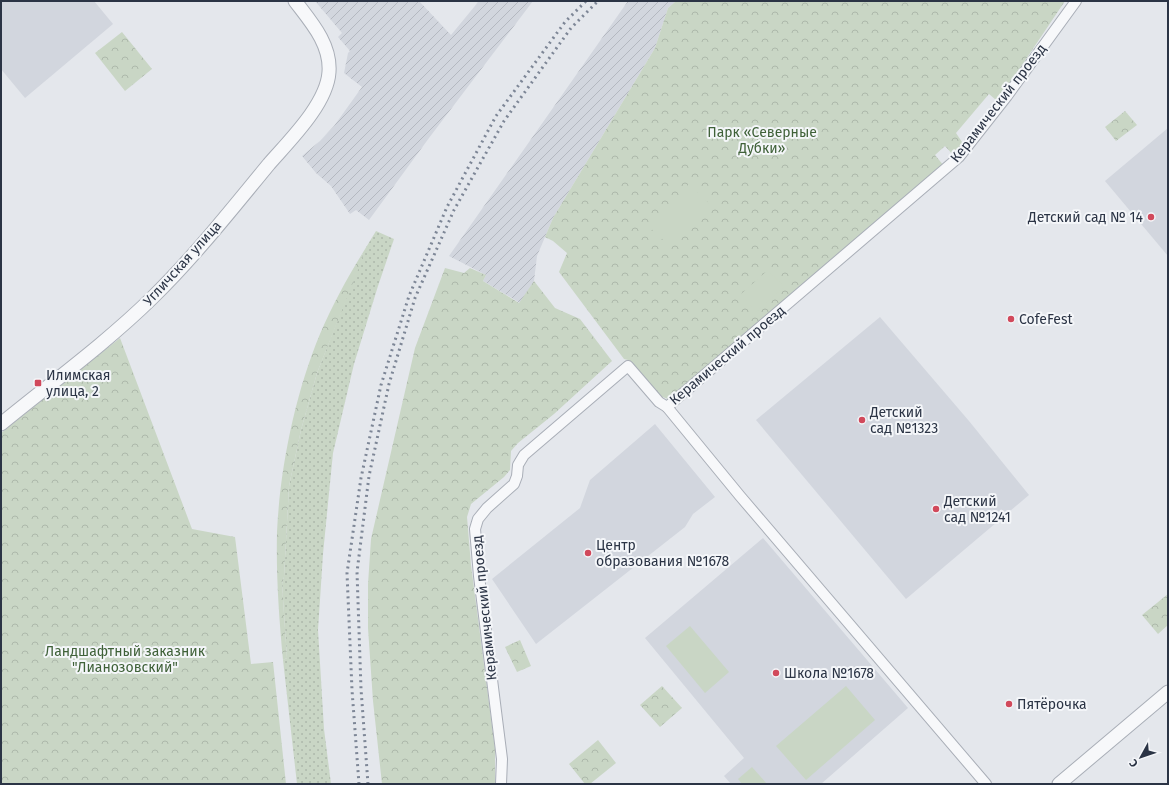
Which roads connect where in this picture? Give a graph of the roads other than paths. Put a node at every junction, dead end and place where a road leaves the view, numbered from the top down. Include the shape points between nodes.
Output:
1 (295, 1) edge
2 (1076, 1) edge
3 (667, 407) junction
4 (1, 424) edge
5 (1168, 692) edge
6 (501, 784) edge
7 (986, 784) edge
8 (1059, 784) edge

1 - 4 street, Угличская улица via 320,36 326,50 329,74 320,101 178,272 125,323
2 - 3 street, Керамический проезд via 1008,96 959,157
3 - 6 street, Керамический проезд via 659,402 628,366 524,455 518,465 514,484 486,508 478,519 475,537 478,576 501,752
3 - 7 street
5 - 8 street

